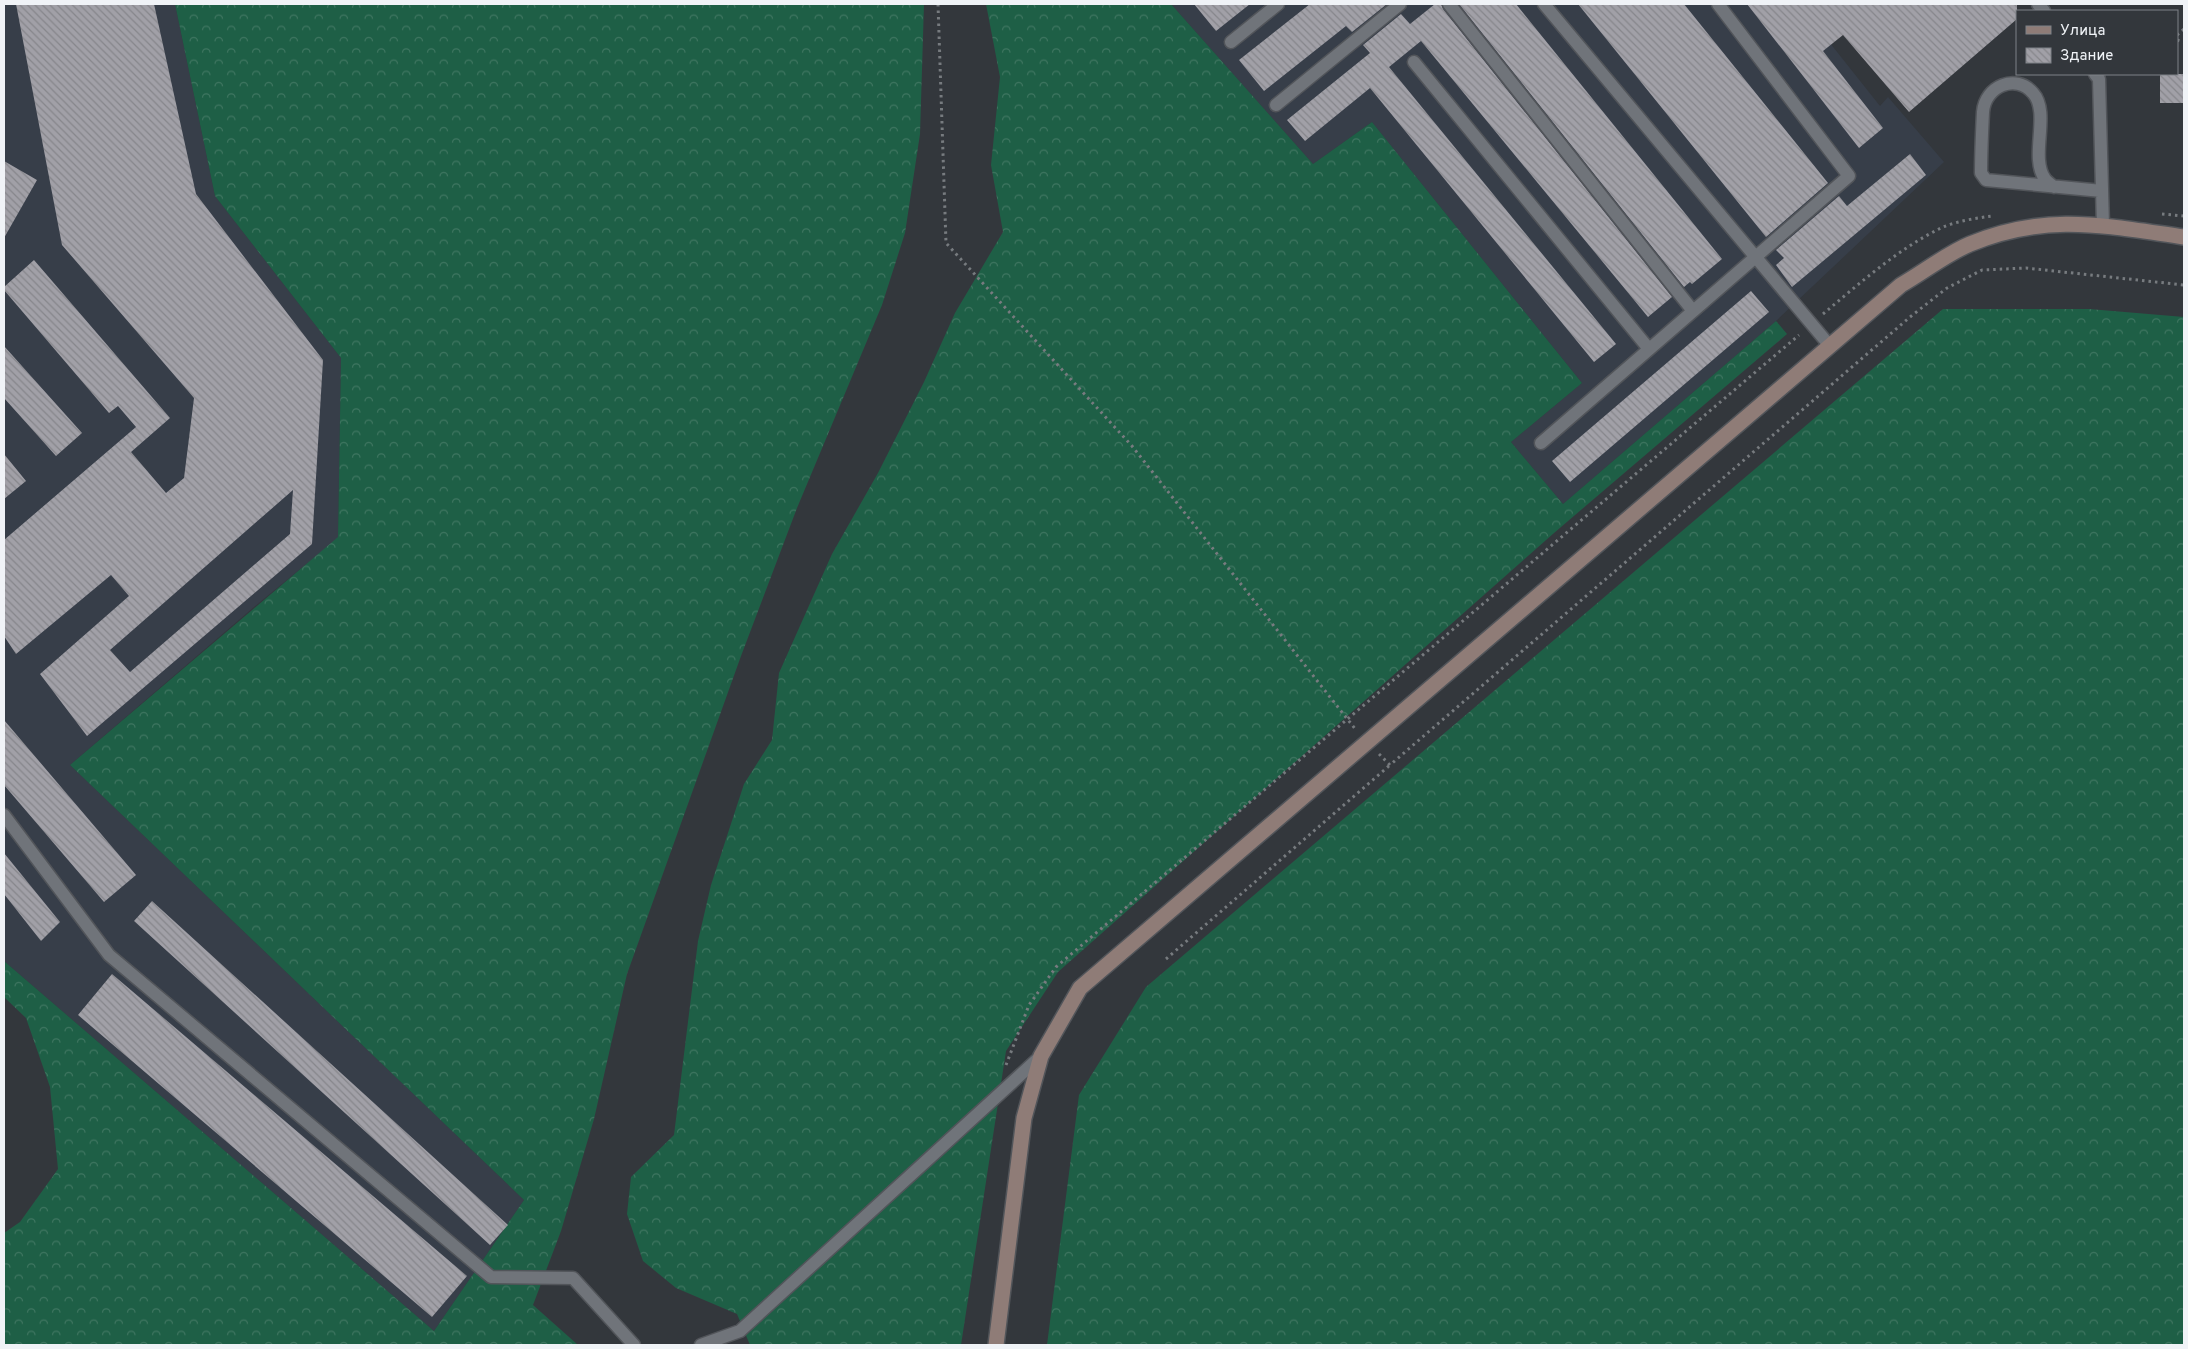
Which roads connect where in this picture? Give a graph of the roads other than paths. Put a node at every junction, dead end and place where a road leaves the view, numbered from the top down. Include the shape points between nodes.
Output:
1 (1278, 4) edge
2 (1400, 4) edge
3 (1449, 4) edge
4 (1544, 4) edge
5 (1718, 4) edge
6 (1231, 42) dead end
7 (1414, 62) dead end
8 (2096, 75) edge
9 (1276, 105) dead end
10 (2054, 187) junction
11 (2102, 191) junction
12 (2103, 226) junction
13 (2184, 237) edge
14 (1756, 257) junction
15 (1693, 311) junction
16 (1830, 346) junction
17 (1649, 350) junction
18 (1541, 443) dead end
19 (4, 816) edge
20 (1042, 1056) junction
21 (634, 1345) edge
22 (701, 1345) edge
23 (996, 1345) edge

1 - 6 lane
2 - 9 lane
3 - 15 lane
4 - 14 lane
5 - 14 lane via 1849,176
7 - 17 lane
8 - 11 lane via 2099,79
10 - 10 lane via 1986,180 1981,173 1983,108 1988,96 2000,85 2012,82 2024,85 2039,103 2040,164 2045,179
10 - 11 lane
11 - 12 lane
12 - 13 main road
12 - 16 main road via 2038,224 1969,245 1901,285
14 - 15 lane
14 - 16 lane
15 - 17 lane
16 - 20 main road via 1080,988
17 - 18 lane
19 - 21 lane via 108,956 491,1278 574,1278
20 - 22 lane via 740,1331
20 - 23 main road via 1024,1118

